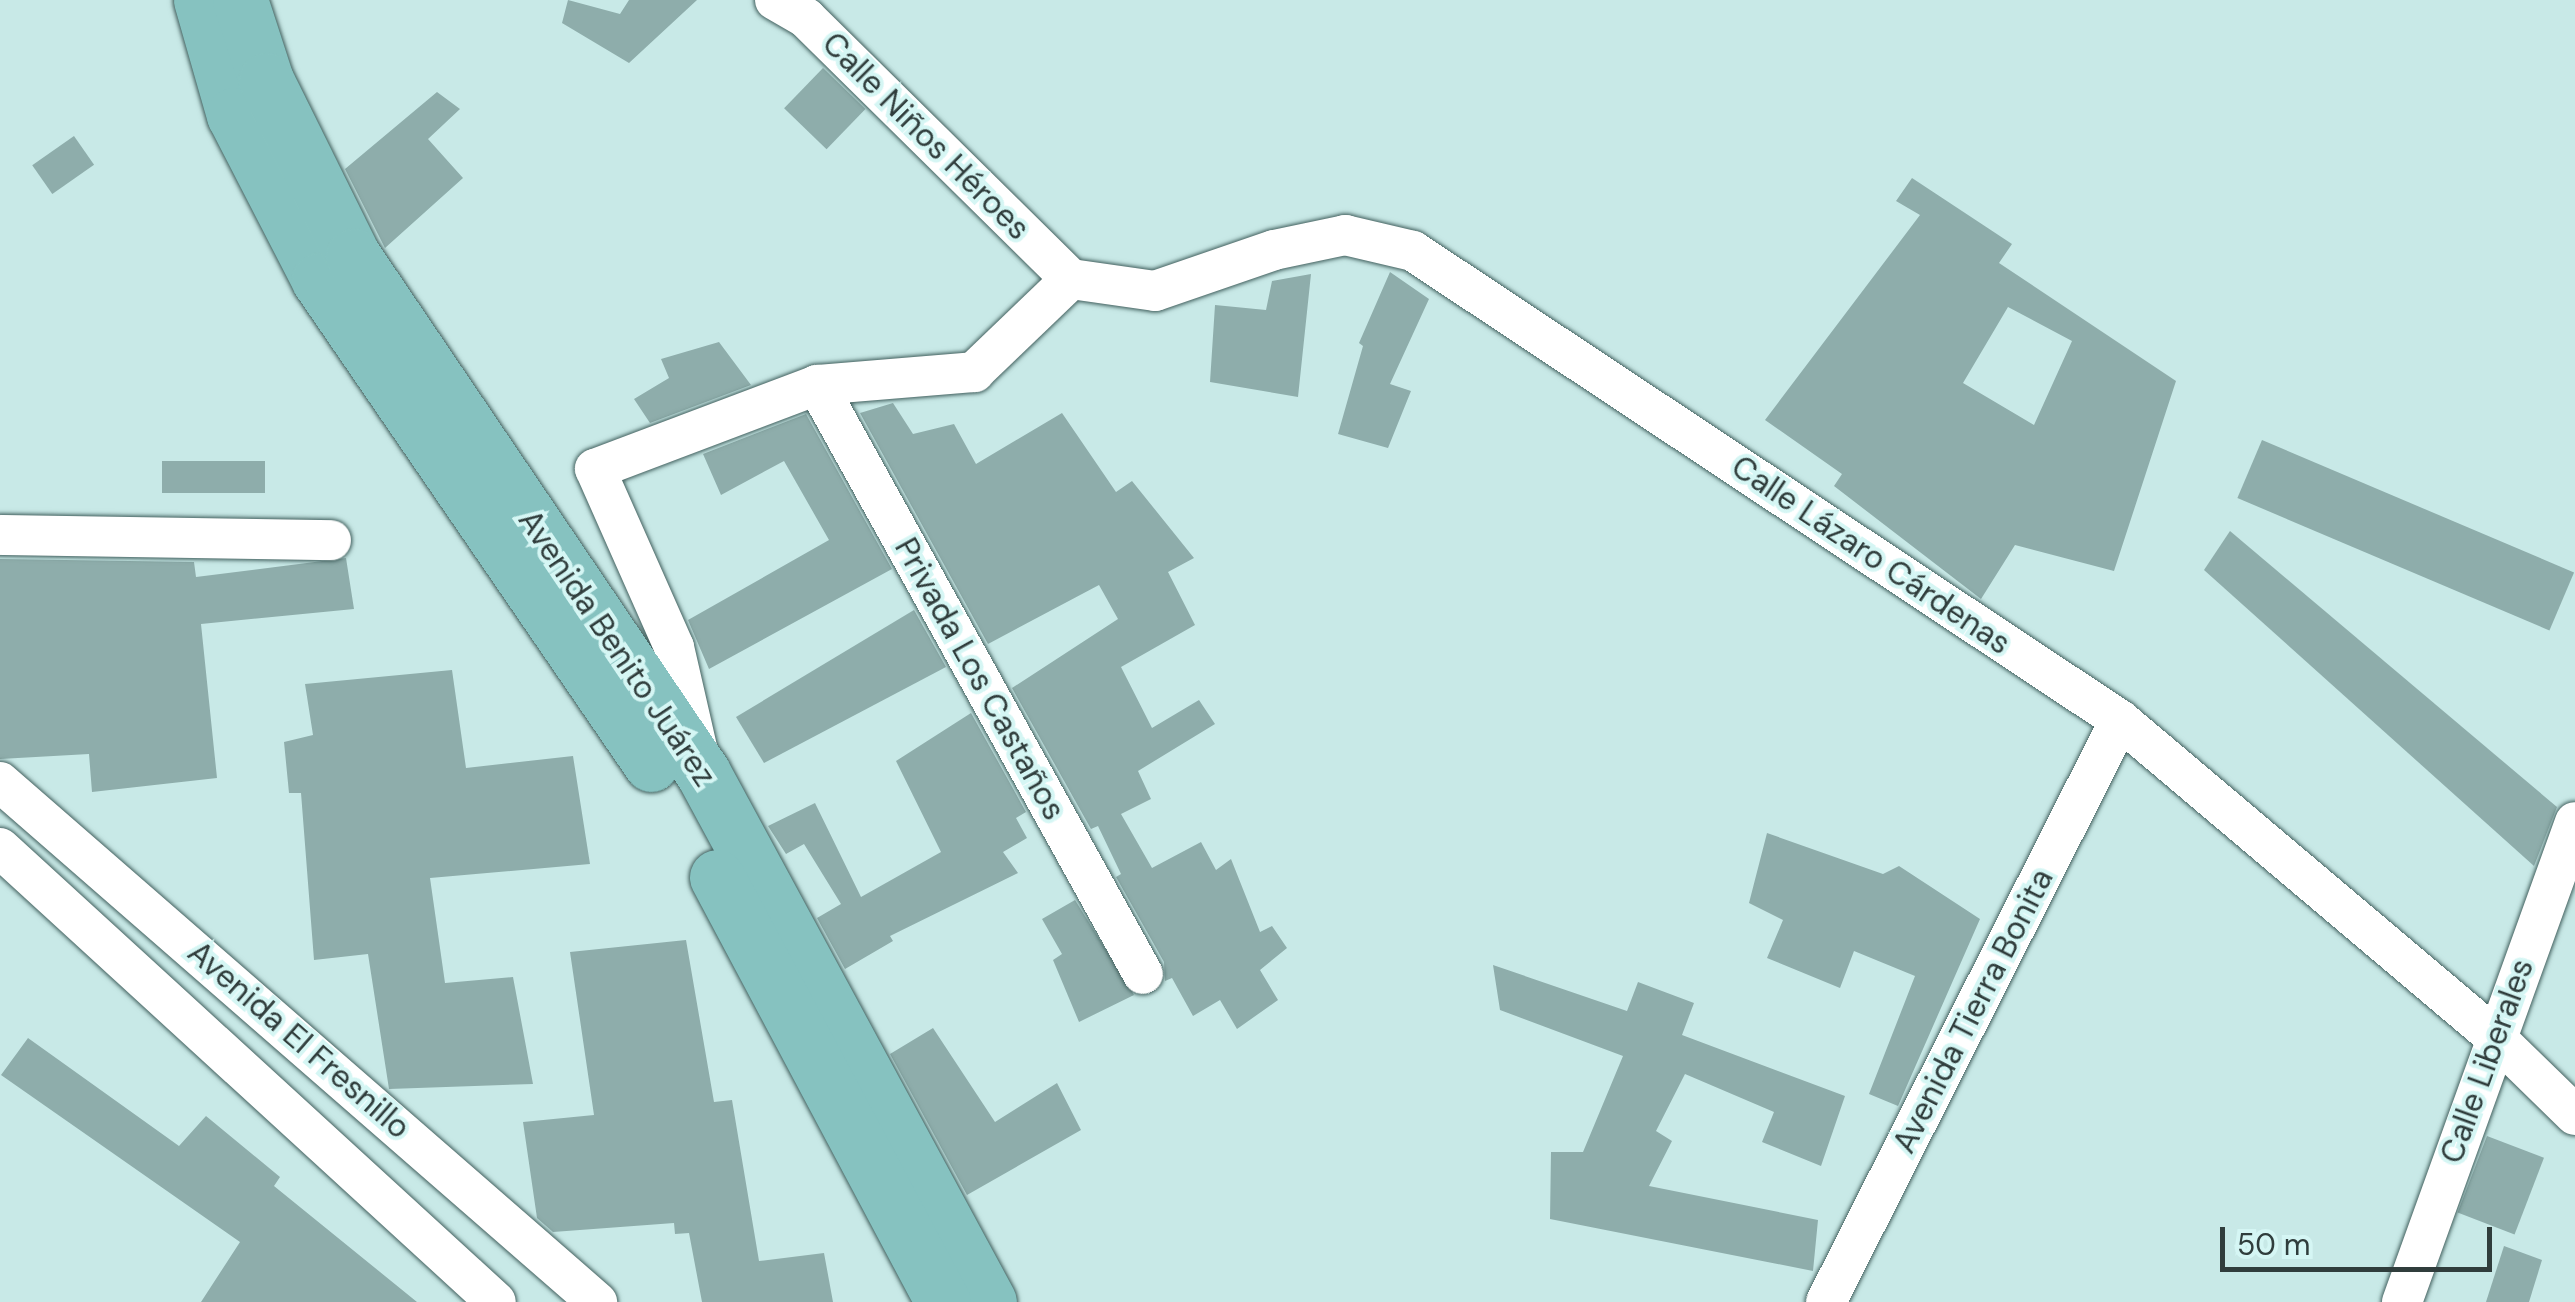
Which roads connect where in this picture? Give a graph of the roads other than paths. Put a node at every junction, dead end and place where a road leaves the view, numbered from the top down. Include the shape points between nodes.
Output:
1 (201, 0) edge
2 (240, 0) edge
3 (775, 0) edge
4 (1071, 279) junction
5 (817, 385) junction
6 (0, 536) edge
7 (331, 540) dead end
8 (2120, 720) junction
9 (703, 772) junction
10 (0, 782) edge
11 (2575, 822) edge
12 (0, 848) edge
13 (1144, 974) dead end
14 (2494, 1036) junction
15 (2575, 1115) edge
16 (496, 1302) edge
17 (597, 1302) edge
18 (943, 1302) edge
19 (989, 1302) edge
20 (1826, 1302) edge
21 (2402, 1302) edge

1 - 18 main road, Avenida Benito Juárez via 234,115 319,280 674,797
2 - 9 main road, Avenida Benito Juárez via 266,80 353,256
3 - 4 street, Calle Niños Héroes via 806,18
4 - 5 street via 974,372
4 - 8 street, Calle Lázaro Cárdenas via 1155,291 1274,250 1345,236 1413,251
5 - 9 street via 596,470 674,647
5 - 13 street, Privada Los Castaños
6 - 7 street
8 - 14 street, Calle Lázaro Cárdenas
8 - 20 street, Avenida Tierra Bonita
9 - 19 main road, Avenida Benito Juárez
10 - 17 street, Avenida El Fresnillo
11 - 14 street, Calle Liberales
12 - 16 street, Avenida El Fresnillo
14 - 15 street, Calle Lázaro Cárdenas
14 - 21 street, Calle Liberales

